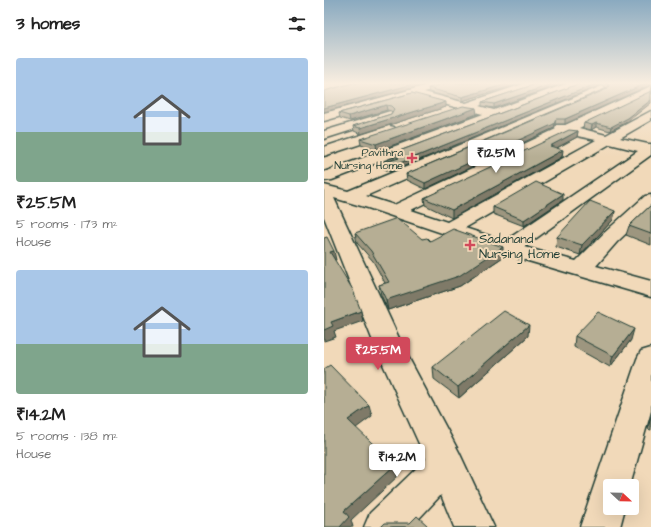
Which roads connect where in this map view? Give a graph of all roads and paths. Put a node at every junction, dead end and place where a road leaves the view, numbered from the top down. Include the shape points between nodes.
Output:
1 (357, 108) edge
2 (413, 108) edge
3 (462, 108) edge
4 (467, 108) edge
5 (510, 108) edge
6 (561, 108) edge
7 (611, 108) edge
8 (495, 113) junction
9 (443, 114) edge
10 (651, 115) edge
11 (324, 117) edge
12 (529, 122) junction
13 (399, 127) edge
14 (565, 129) junction
15 (324, 135) edge
16 (606, 139) junction
17 (650, 149) edge
18 (324, 152) edge
19 (328, 189) edge
20 (651, 200) edge
21 (395, 210) junction
22 (449, 229) junction
23 (332, 236) edge
24 (508, 249) junction
25 (581, 269) junction
26 (651, 288) edge
27 (651, 359) edge
28 (446, 464) junction
29 (614, 479) edge
30 (604, 515) edge
31 (384, 527) edge
32 (474, 527) edge
33 (600, 527) edge

1 - 11 street
2 - 15 street
3 - 9 street
4 - 8 street
5 - 8 street
6 - 12 street
7 - 14 street
8 - 12 street
8 - 19 street
10 - 16 street
12 - 14 street
12 - 19 street
13 - 18 street
14 - 16 street
14 - 21 street
16 - 17 street
16 - 22 street
17 - 24 street
19 - 21 street
19 - 23 street
20 - 25 street
21 - 22 street
22 - 24 street
23 - 28 street
24 - 25 street
25 - 26 street
27 - 29 street
28 - 31 street
28 - 32 street
30 - 33 street

